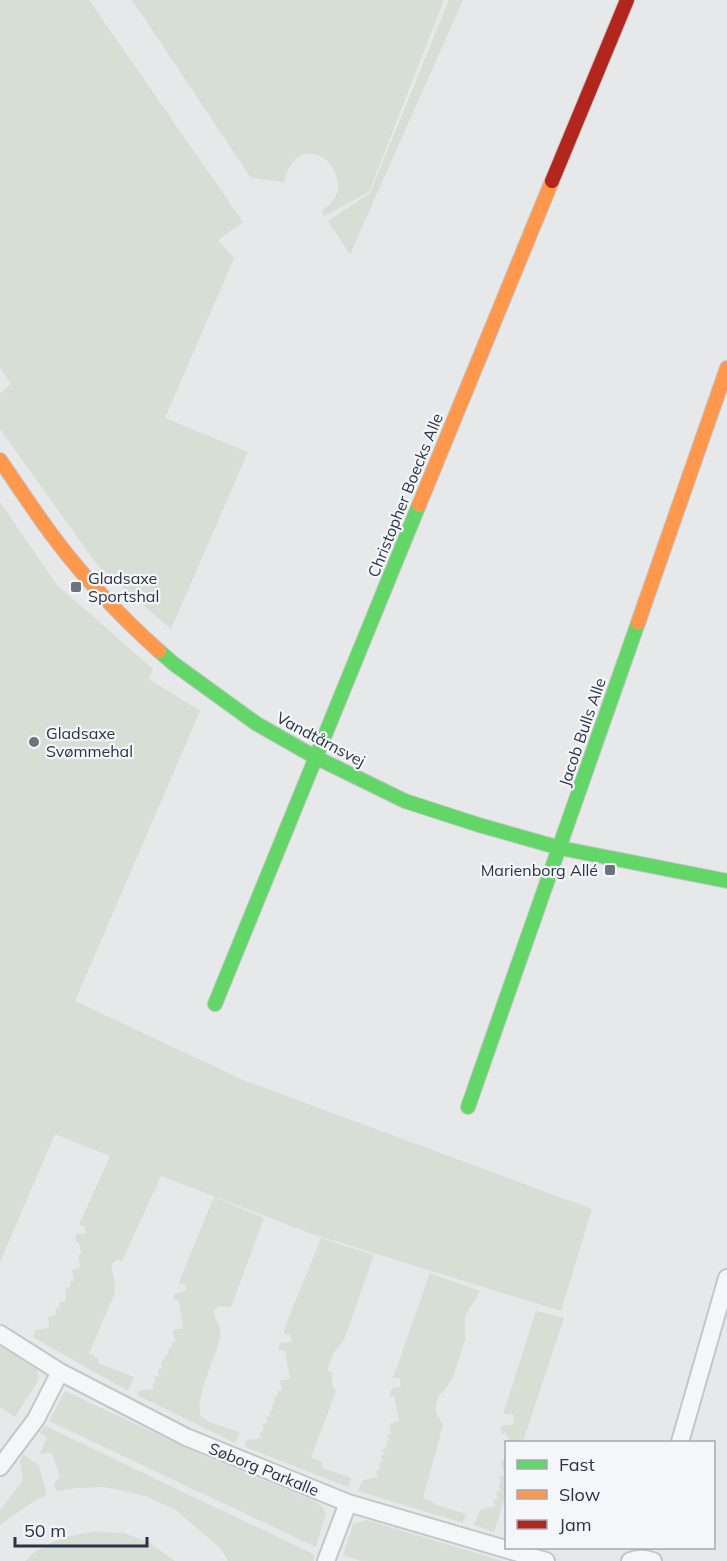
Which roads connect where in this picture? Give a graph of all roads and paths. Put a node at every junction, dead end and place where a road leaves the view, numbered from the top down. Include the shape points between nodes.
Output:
1 (627, 0) edge
2 (727, 368) edge
3 (0, 460) edge
4 (315, 757) junction
5 (560, 848) junction
6 (727, 881) edge
7 (215, 1004) dead end
8 (468, 1107) dead end
9 (727, 1278) edge
10 (0, 1334) edge
11 (60, 1372) junction
12 (681, 1441) edge
13 (0, 1467) edge
14 (348, 1503) junction
15 (505, 1549) edge
16 (505, 1549) edge
17 (650, 1556) edge
18 (326, 1561) edge
19 (546, 1561) edge
20 (630, 1561) edge

1 - 4 street, Christopher Boecks Alle
2 - 5 street, Jacob Bulls Alle
3 - 4 street, Vandtårnsvej via 55,539 133,628 222,700
4 - 5 street, Vandtårnsvej via 405,801
4 - 7 street, Christopher Boecks Alle
5 - 6 street, Vandtårnsvej
5 - 8 street, Jacob Bulls Alle
9 - 12 street
10 - 11 street, Søborg Parkalle
11 - 13 street via 36,1419
11 - 14 street, Søborg Parkalle via 186,1437
14 - 16 street, Søborg Parkalle
14 - 18 street
15 - 19 street, Søborg Parkalle
17 - 20 street

